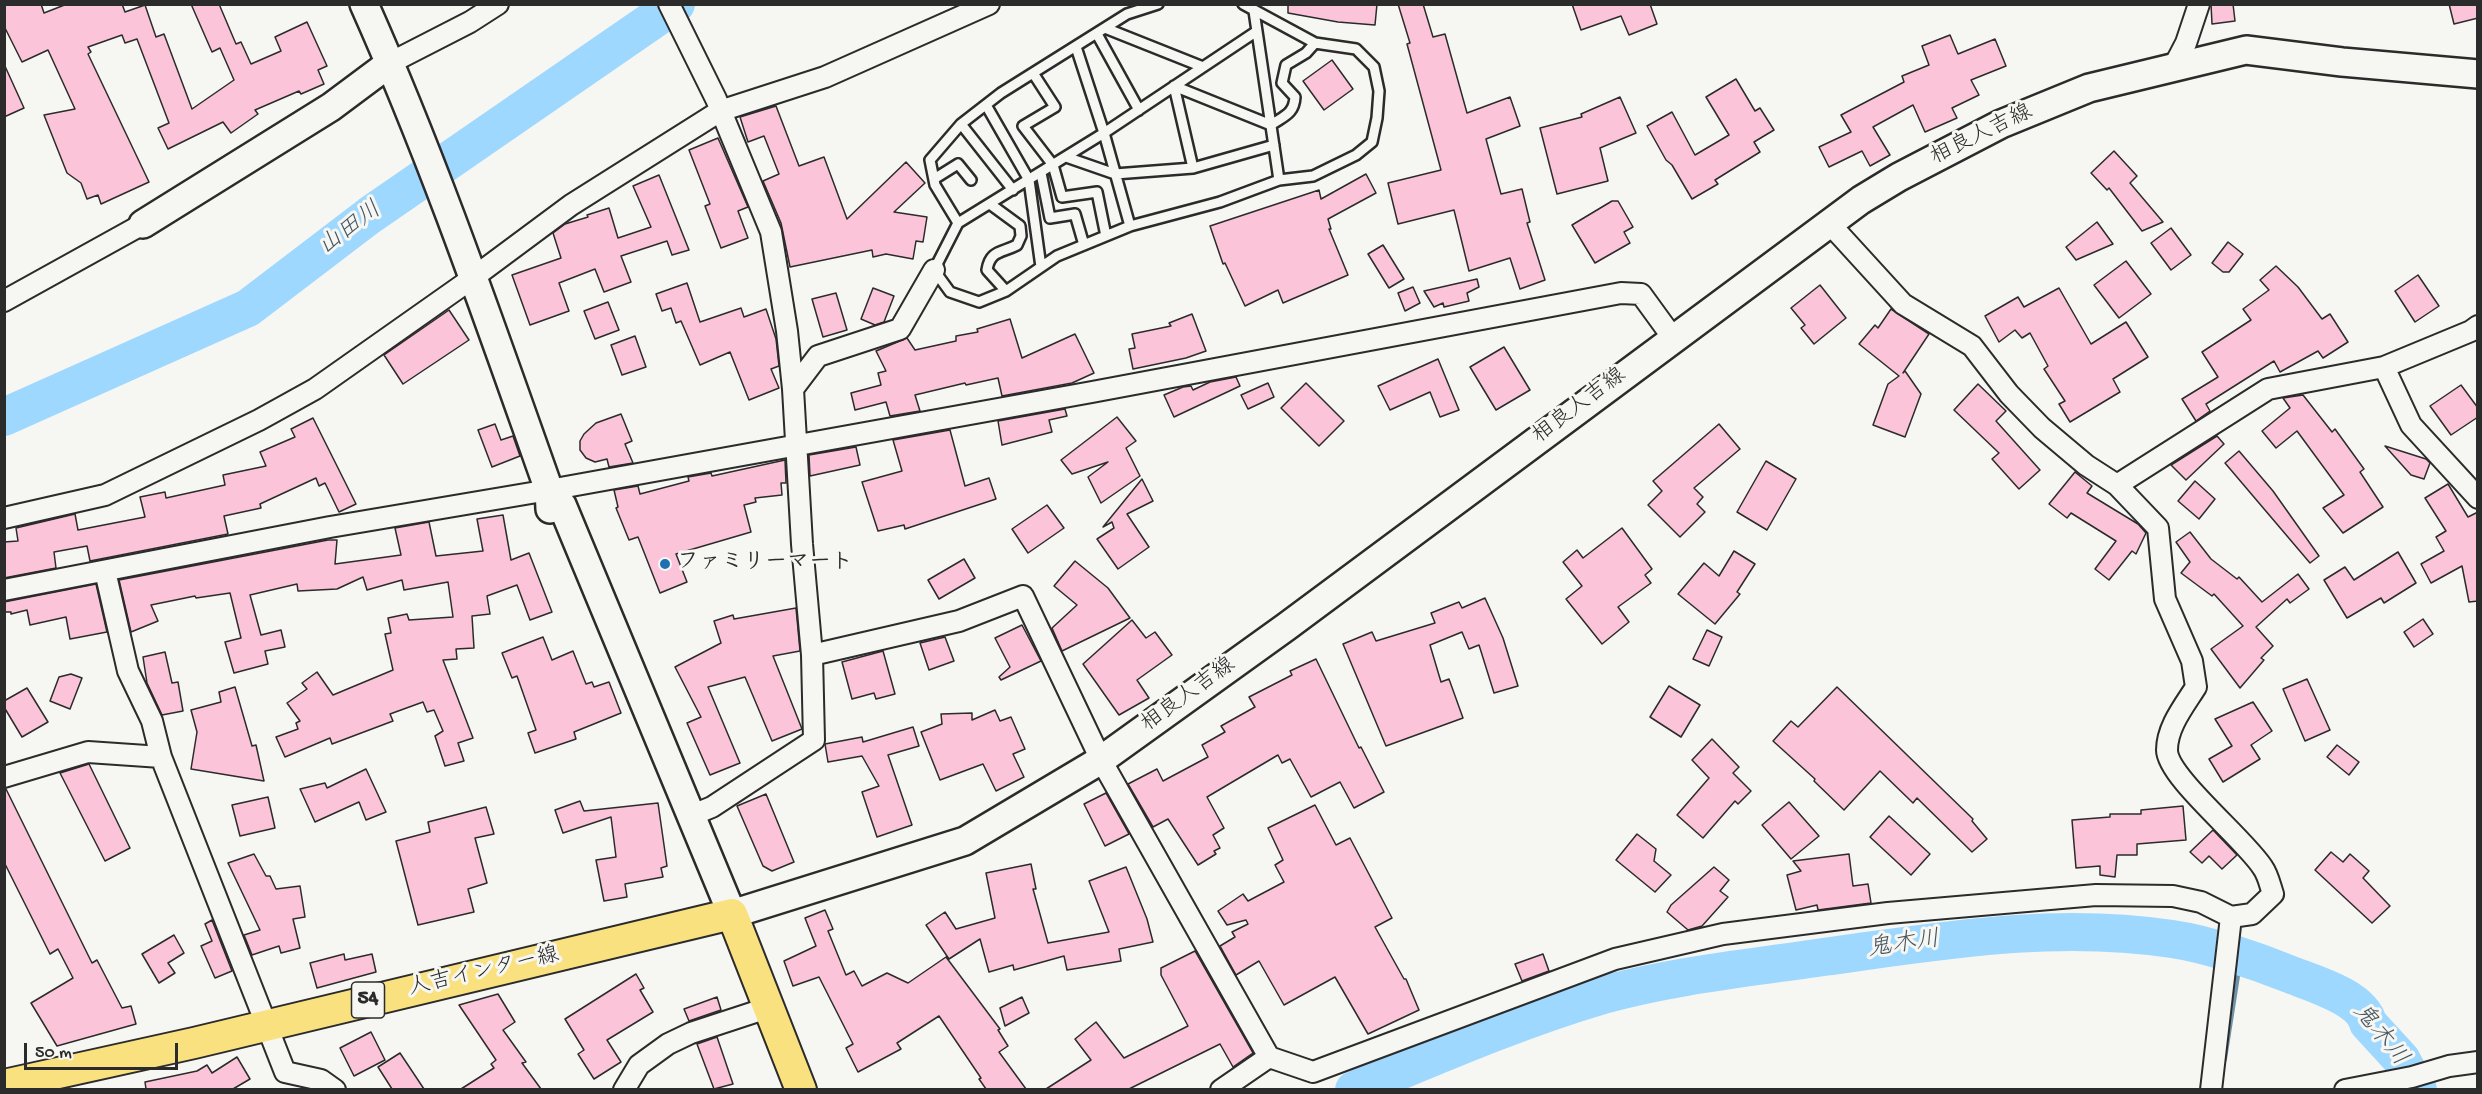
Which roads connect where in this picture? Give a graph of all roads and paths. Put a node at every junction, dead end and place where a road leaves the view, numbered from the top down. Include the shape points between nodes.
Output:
1 (363, 4) edge
2 (498, 4) edge
3 (669, 4) edge
4 (989, 4) edge
5 (1158, 4) edge
6 (1243, 4) edge
7 (2199, 4) edge
8 (1254, 11) junction
9 (1101, 31) junction
10 (1257, 31) junction
11 (1315, 43) junction
12 (1076, 47) junction
13 (2174, 66) junction
14 (1203, 67) junction
15 (393, 71) junction
16 (1033, 73) junction
17 (2478, 74) edge
18 (1174, 86) junction
19 (718, 105) junction
20 (986, 105) junction
21 (1139, 110) junction
22 (961, 124) junction
23 (1271, 125) junction
24 (1104, 133) junction
25 (1274, 145) junction
26 (1066, 157) junction
27 (1053, 165) junction
28 (1193, 168) junction
29 (1041, 173) junction
30 (1115, 174) junction
31 (934, 179) junction
32 (971, 180) dead end
33 (1029, 180) junction
34 (1279, 180) junction
35 (1013, 190) junction
36 (990, 204) junction
37 (958, 223) junction
38 (1829, 223) junction
39 (143, 225) joint
40 (1130, 226) junction
41 (1106, 236) junction
42 (1084, 245) junction
43 (1041, 267) junction
44 (934, 270) junction
45 (471, 271) junction
46 (1006, 291) junction
47 (4, 301) edge
48 (2478, 326) edge
49 (1672, 338) junction
50 (2385, 367) junction
51 (793, 389) junction
52 (795, 445) junction
53 (2116, 485) junction
54 (549, 490) junction
55 (2478, 498) edge
56 (4, 518) edge
57 (105, 571) junction
58 (4, 590) edge
59 (812, 656) junction
60 (161, 757) junction
61 (1101, 760) junction
62 (4, 777) edge
63 (690, 816) junction
64 (725, 916) junction
65 (2231, 918) junction
66 (755, 1012) junction
67 (267, 1024) junction
68 (1269, 1057) junction
69 (2478, 1062) edge
70 (4, 1085) edge
71 (335, 1089) edge
72 (624, 1089) edge
73 (785, 1089) edge
74 (801, 1089) edge
75 (1221, 1089) edge
76 (2211, 1089) edge
77 (2345, 1089) edge

1 - 15 main road
2 - 15 street
3 - 19 street
4 - 19 street via 825,77
5 - 9 lane via 1127,15
6 - 8 lane
7 - 13 street
8 - 10 lane
8 - 11 lane
9 - 12 lane
9 - 14 lane
9 - 21 lane
10 - 14 lane
10 - 23 lane
11 - 23 lane via 1286,65 1282,83 1295,97 1295,105 1292,112
11 - 34 lane via 1356,49 1374,67 1378,91 1372,142 1313,176
12 - 16 lane
12 - 24 lane
13 - 17 main road, 相良人吉線 via 2246,50
13 - 38 main road, 相良人吉線 via 2090,88 2001,124 1899,177
14 - 18 lane
15 - 39 main road
15 - 45 main road
16 - 20 lane
16 - 27 lane via 1055,107 1023,126
18 - 21 lane
18 - 23 lane
18 - 28 lane
19 - 45 street
19 - 51 street via 771,232
20 - 22 lane
20 - 33 lane
21 - 24 lane
22 - 31 lane via 930,160
22 - 35 lane
23 - 25 lane
24 - 26 lane
24 - 30 lane
25 - 28 lane
25 - 34 lane
26 - 27 lane
26 - 30 lane
27 - 29 lane
27 - 41 lane via 1062,197 1097,192
28 - 30 lane
29 - 33 lane
29 - 42 lane via 1050,218 1075,214
30 - 40 lane
31 - 32 lane via 958,164
31 - 37 lane
33 - 35 lane
33 - 43 lane
34 - 40 lane via 1220,202
35 - 36 lane
36 - 37 lane
36 - 46 lane via 1020,226 1017,245 994,253 988,262 987,270
37 - 44 lane
38 - 49 main road, 相良人吉線
38 - 53 street via 1903,304 1972,346 2009,394 2042,428
39 - 47 street
40 - 41 lane
41 - 42 lane
42 - 43 lane
43 - 46 lane
44 - 46 lane via 950,292 979,302
44 - 51 street via 900,328 818,356
45 - 54 main road
45 - 56 street via 315,389 259,420 105,495
48 - 50 street
49 - 52 street via 1641,294 1621,293
49 - 61 main road, 相良人吉線
50 - 53 street via 2268,389
50 - 55 street via 2411,425
51 - 52 street
52 - 54 street
52 - 59 street
53 - 65 street via 2158,528 2165,598 2192,661 2196,687 2170,730 2167,752 2175,770 2264,869 2273,894 2252,914
54 - 57 street
54 - 63 main road via 562,506
54 - 64 main road via 550,508
57 - 58 street
57 - 60 street via 128,670 152,721
59 - 61 street via 959,621 1023,596
59 - 63 street via 814,740 712,807
60 - 62 street via 88,752
60 - 67 street
61 - 64 main road, 相良人吉線 via 965,841
61 - 68 street
63 - 64 main road
64 - 66 main road
64 - 67 main road, 人吉インター線 / 54
64 - 74 main road
65 - 68 street via 2201,902 2173,896 2096,895 1888,913 1723,934 1615,959 1313,1072
65 - 76 street
66 - 72 street via 669,1044 639,1065
66 - 73 main road
67 - 70 main road, 人吉インター線 / 54
67 - 71 street via 285,1072 321,1080
68 - 75 street
69 - 77 street

